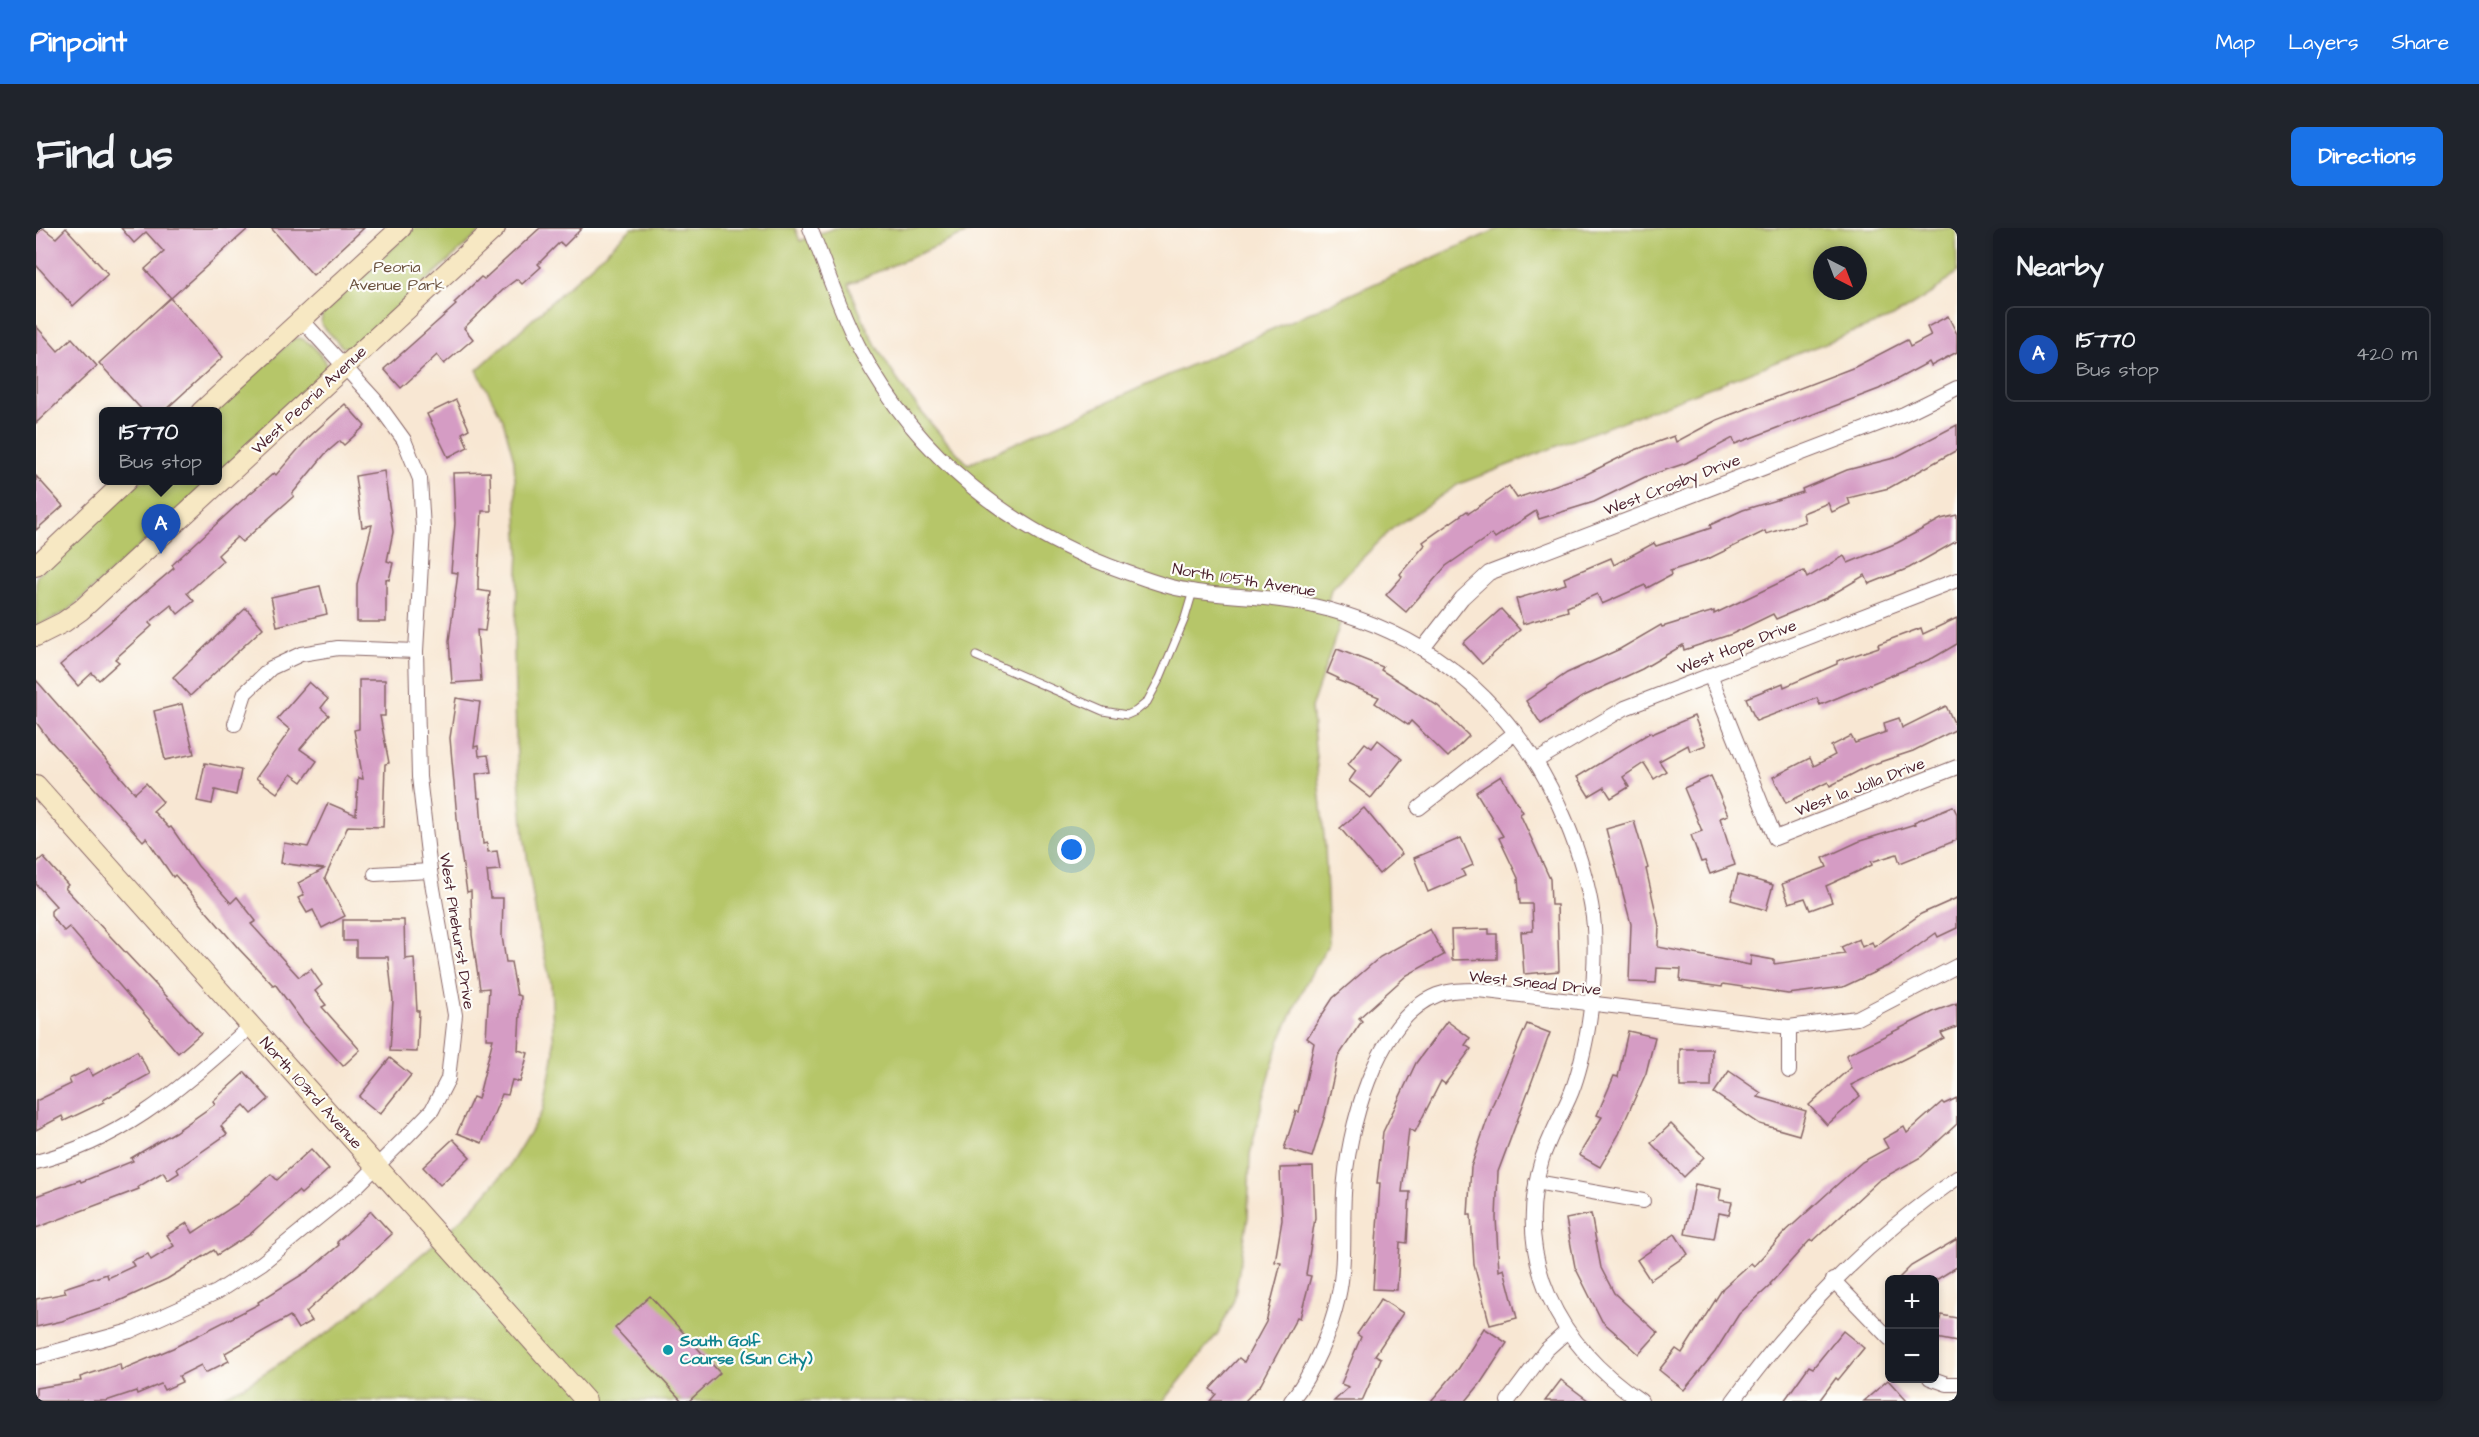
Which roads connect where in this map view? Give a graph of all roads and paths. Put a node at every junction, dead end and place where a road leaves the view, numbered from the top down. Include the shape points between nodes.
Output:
1 (401, 228) edge
2 (495, 228) edge
3 (810, 228) edge
4 (301, 319) junction
5 (345, 367) junction
6 (1957, 388) edge
7 (205, 407) edge
8 (222, 480) edge
9 (122, 485) edge
10 (217, 485) edge
11 (36, 566) edge
12 (1957, 580) edge
13 (1193, 591) junction
14 (36, 636) edge
15 (1424, 647) junction
16 (416, 651) junction
17 (976, 656) dead end
18 (1710, 675) junction
19 (235, 724) dead end
20 (1516, 732) junction
21 (1536, 761) junction
22 (1957, 767) edge
23 (36, 784) edge
24 (1419, 808) dead end
25 (430, 871) junction
26 (375, 874) dead end
27 (1957, 966) edge
28 (1592, 1006) junction
29 (251, 1026) junction
30 (1789, 1027) junction
31 (1789, 1071) dead end
32 (36, 1162) edge
33 (376, 1166) junction
34 (1957, 1178) edge
35 (1536, 1182) junction
36 (1643, 1202) dead end
37 (1833, 1280) junction
38 (1566, 1332) junction
39 (1885, 1334) edge
40 (36, 1357) edge
41 (1939, 1380) edge
42 (1957, 1384) edge
43 (586, 1401) edge
44 (1291, 1401) edge
45 (1508, 1401) edge
46 (1641, 1401) edge
47 (1733, 1401) edge

1 - 4 street
2 - 5 street, West Peoria Avenue
3 - 13 street, North 105th Avenue via 845,318 883,388 959,476 1014,520 1062,546 1140,577
4 - 5 street, West Pinehurst Drive
4 - 7 street
5 - 8 street, West Peoria Avenue
5 - 16 street, West Pinehurst Drive via 404,440 420,479 423,529
6 - 15 street, West Crosby Drive via 1904,414 1489,573 1461,598
9 - 11 street
10 - 14 street, West Peoria Avenue via 81,610
12 - 18 street, West Hope Drive
13 - 15 street, North 105th Avenue via 1297,602 1366,621
13 - 17 lane via 1160,678 1147,702 1127,715 1103,711
15 - 20 street, North 105th Avenue via 1469,681
16 - 19 street via 338,648 301,654 271,668 245,693
16 - 25 street, West Pinehurst Drive via 419,777
18 - 21 street, West Hope Drive via 1625,708
18 - 22 street, West la Jolla Drive via 1775,838
20 - 21 street, North 105th Avenue
20 - 24 street
21 - 28 street, North 105th Avenue via 1573,835 1593,918
23 - 29 street, North 103rd Avenue
25 - 26 street
25 - 33 street, West Pinehurst Drive via 455,1015 448,1079 432,1110
27 - 30 street, West Snead Drive via 1857,1018
28 - 30 street, West Snead Drive
28 - 35 street, North 105th Avenue via 1572,1093 1543,1155
28 - 44 street, West Snead Drive via 1478,990 1458,991 1421,1004 1393,1032 1372,1072 1348,1156 1338,1297 1314,1363
29 - 32 street via 176,1092 131,1124 103,1139
29 - 33 street, North 103rd Avenue
30 - 31 street
33 - 40 street, West Pinehurst Drive via 301,1234 216,1292 130,1331
33 - 43 street, North 103rd Avenue
34 - 37 street via 1889,1229
35 - 36 street
35 - 38 street, North 105th Avenue via 1534,1246 1549,1298
37 - 39 street
37 - 47 street via 1780,1338
38 - 45 street via 1546,1350
38 - 46 street, North 105th Avenue via 1603,1374
41 - 42 street

